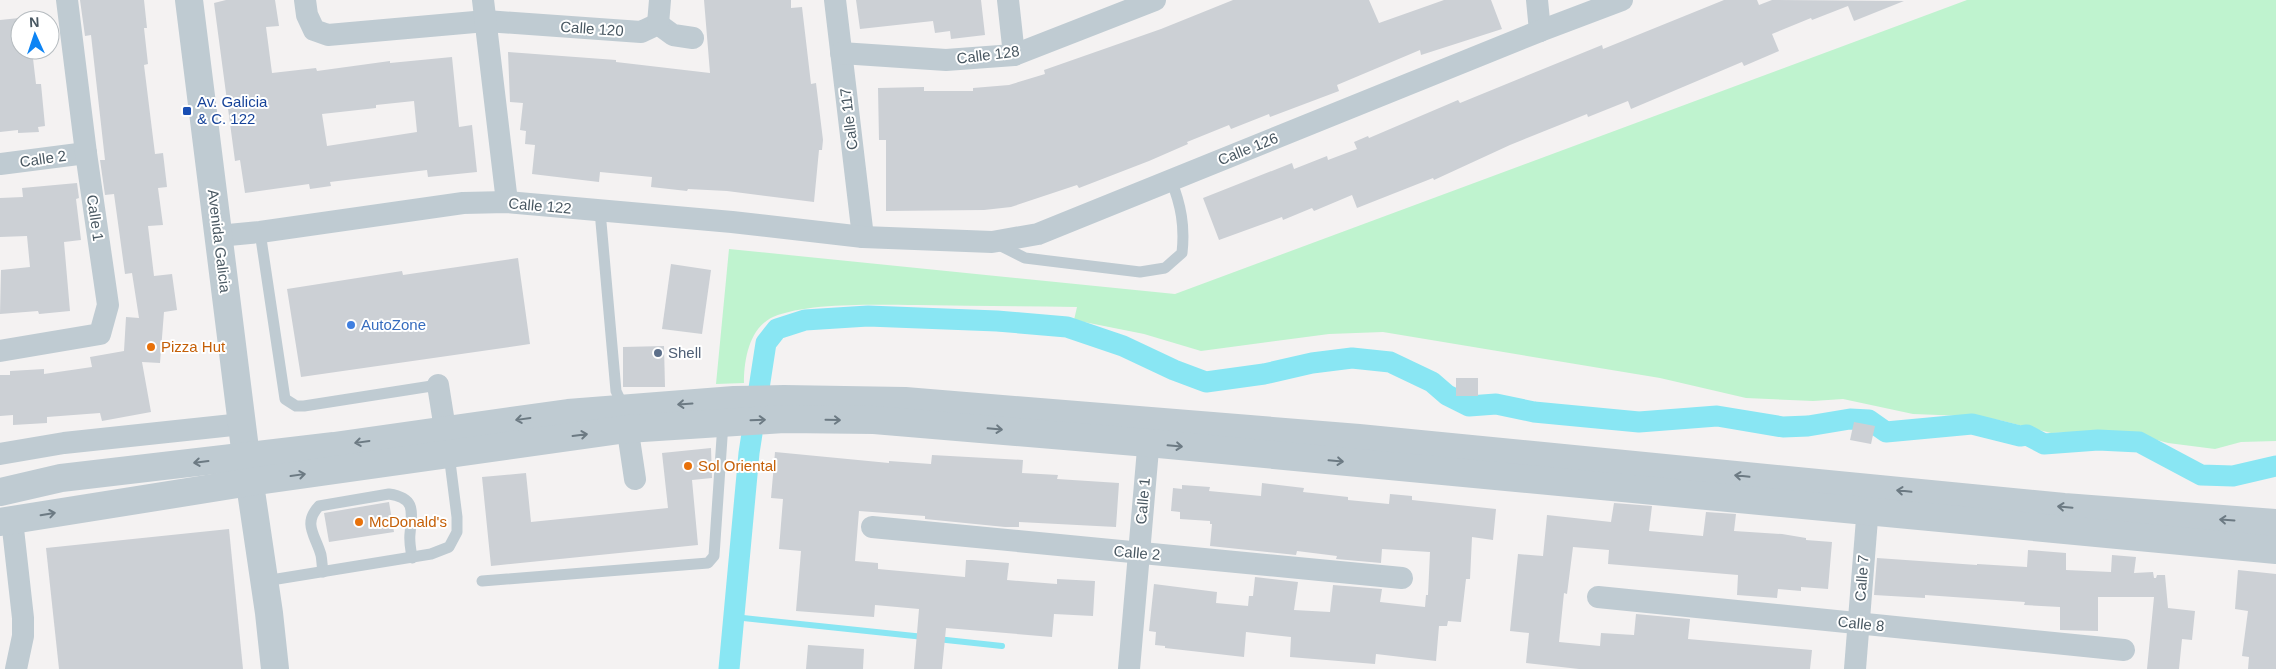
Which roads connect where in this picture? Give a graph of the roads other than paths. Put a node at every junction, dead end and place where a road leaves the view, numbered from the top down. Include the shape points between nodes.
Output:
1 (68, 0) edge
2 (189, 0) edge
3 (305, 0) edge
4 (660, 0) edge
5 (835, 0) edge
6 (1008, 0) edge
7 (1155, 0) edge
8 (1537, 0) edge
9 (1622, 0) edge
10 (485, 11) edge
11 (658, 24) junction
12 (1540, 31) junction
13 (693, 38) dead end
14 (842, 52) junction
15 (1014, 55) junction
16 (86, 153) junction
17 (0, 164) edge
18 (1171, 180) junction
19 (508, 202) junction
20 (600, 211) junction
21 (260, 232) junction
22 (218, 236) junction
23 (863, 237) junction
24 (992, 242) junction
25 (0, 351) edge
26 (438, 385) joint
27 (729, 415) junction
28 (626, 419) junction
29 (242, 424) junction
30 (1149, 433) junction
31 (447, 442) junction
32 (0, 454) edge
33 (248, 469) junction
34 (635, 479) dead end
35 (0, 492) edge
36 (1868, 499) junction
37 (6, 521) edge
38 (2276, 523) edge
39 (872, 527) dead end
40 (2276, 550) edge
41 (1139, 553) junction
42 (412, 558) junction
43 (323, 572) junction
44 (1402, 578) dead end
45 (265, 581) junction
46 (482, 581) dead end
47 (1598, 597) dead end
48 (1859, 624) junction
49 (2124, 650) dead end
50 (16, 669) edge
51 (275, 669) edge
52 (1129, 669) edge
53 (1855, 669) edge

1 - 16 street, Calle 1
2 - 22 street, Avenida Galicia
3 - 10 street, Calle 120 via 314,30 328,35
4 - 11 street
5 - 14 street, Calle 117
6 - 15 street
7 - 15 street, Calle 128
8 - 12 street
9 - 12 street, Calle 126
10 - 11 street, Calle 120 via 641,32
10 - 19 street
11 - 13 street via 673,34
12 - 18 street, Calle 126
14 - 15 street, Calle 128 via 946,60
14 - 23 street, Calle 117
16 - 17 street, Calle 2
16 - 25 street, Calle 1 via 108,305 100,334
18 - 24 street, Calle 126 via 1038,234
18 - 24 lane via 1181,203 1184,232 1182,254 1165,268 1140,272 1025,258
19 - 20 street, Calle 122
19 - 21 street, Calle 122 via 463,203
20 - 23 street, Calle 122
20 - 28 lane via 616,391
21 - 22 street, Calle 122
21 - 26 lane via 285,399 296,406 304,406
22 - 29 street, Avenida Galicia
23 - 24 street, Calle 126
26 - 31 street
27 - 28 street
27 - 30 street via 784,409 884,421
27 - 46 lane via 714,556 708,562
28 - 31 street via 568,413
28 - 34 street
29 - 32 street via 64,443
29 - 33 street, Avenida Galicia
30 - 36 street
30 - 41 street, Calle 1
31 - 33 street
31 - 42 lane via 457,532 449,547
33 -> 35 street via 61,478
37 -> 33 street
33 - 45 street, Avenida Galicia
38 -> 36 street via 2064,507
36 - 40 street
36 - 48 street, Calle 7
37 - 50 street via 24,618
39 - 41 street, Calle 2
41 - 44 street, Calle 2
41 - 52 street, Calle 1
42 - 43 lane
42 - 43 lane via 411,509 408,501 400,495 389,494 319,506 313,512 310,520
43 - 45 lane
45 - 51 street, Avenida Galicia
47 - 48 street, Calle 8
48 - 49 street, Calle 8
48 - 53 street, Calle 7

